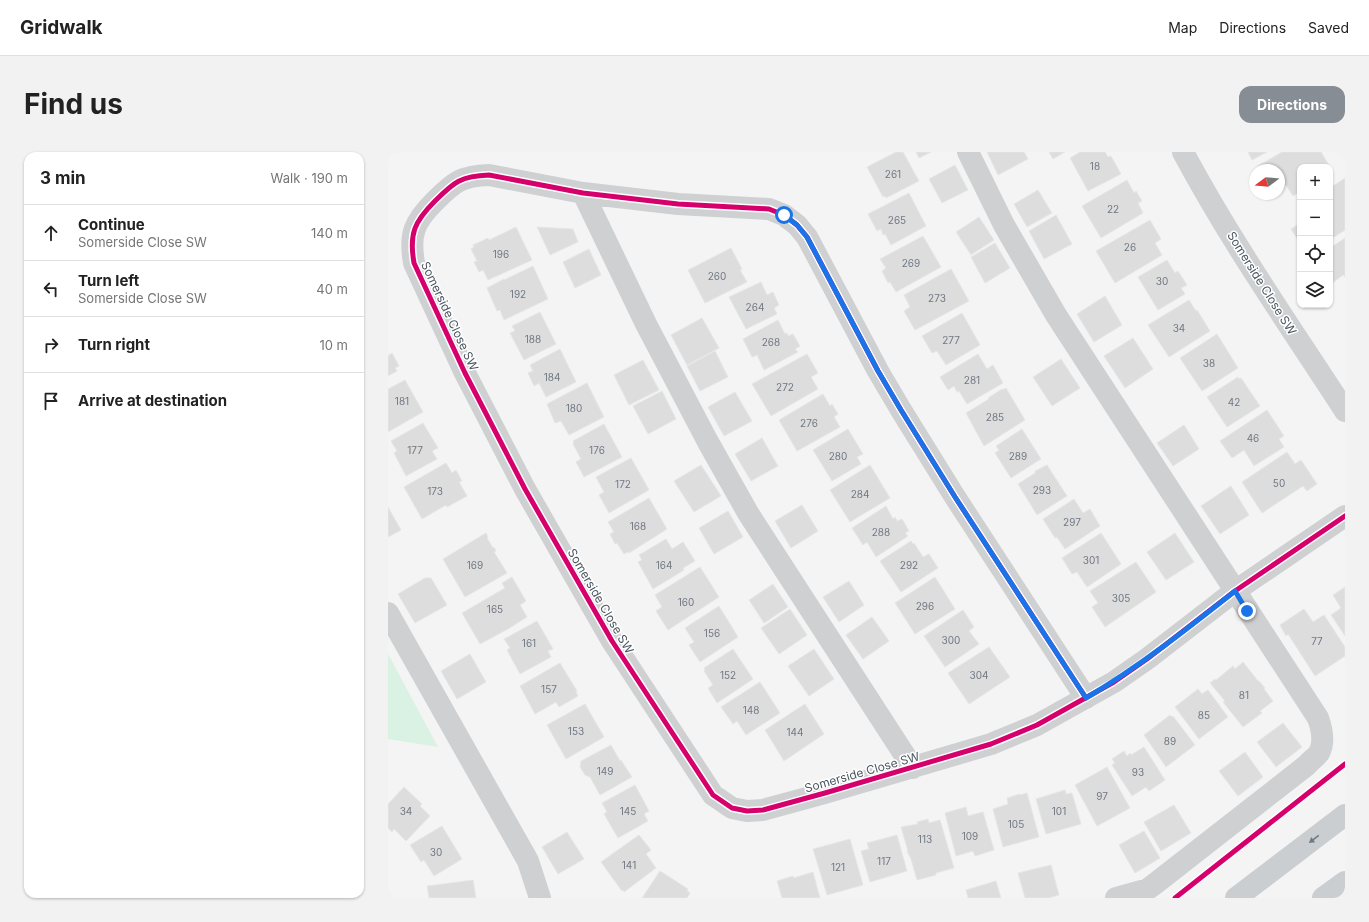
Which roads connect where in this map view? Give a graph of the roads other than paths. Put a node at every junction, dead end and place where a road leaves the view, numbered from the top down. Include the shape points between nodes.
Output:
1 (968, 152) edge
2 (1183, 152) edge
3 (583, 193) junction
4 (1345, 411) edge
5 (1345, 516) edge
6 (1235, 591) junction
7 (388, 613) edge
8 (1086, 698) junction
9 (913, 768) junction
10 (1345, 815) edge
11 (1345, 882) edge
12 (540, 898) edge
13 (1116, 898) edge
14 (1236, 898) edge
15 (1323, 898) edge

1 - 6 street via 1004,225 1056,316
2 - 4 street, Somerside Close SW via 1254,272
3 - 8 street, Somerside Close SW via 678,204 769,209 784,215 797,225 807,237 878,371 905,416
3 - 9 street via 646,324 748,513
3 - 9 street, Somerside Close SW via 489,175 460,179 422,214 415,227 412,249 414,263 465,373 525,489 608,634 713,794 732,808 747,811 763,810
5 - 6 street, Somerside Close SW
6 - 8 street, Somerside Close SW via 1147,659
6 - 13 street via 1318,718 1323,731 1319,753 1156,884 1148,889
7 - 12 street via 528,861
8 - 9 street, Somerside Close SW via 1037,725 992,744
10 -> 14 main road
11 - 15 main road

